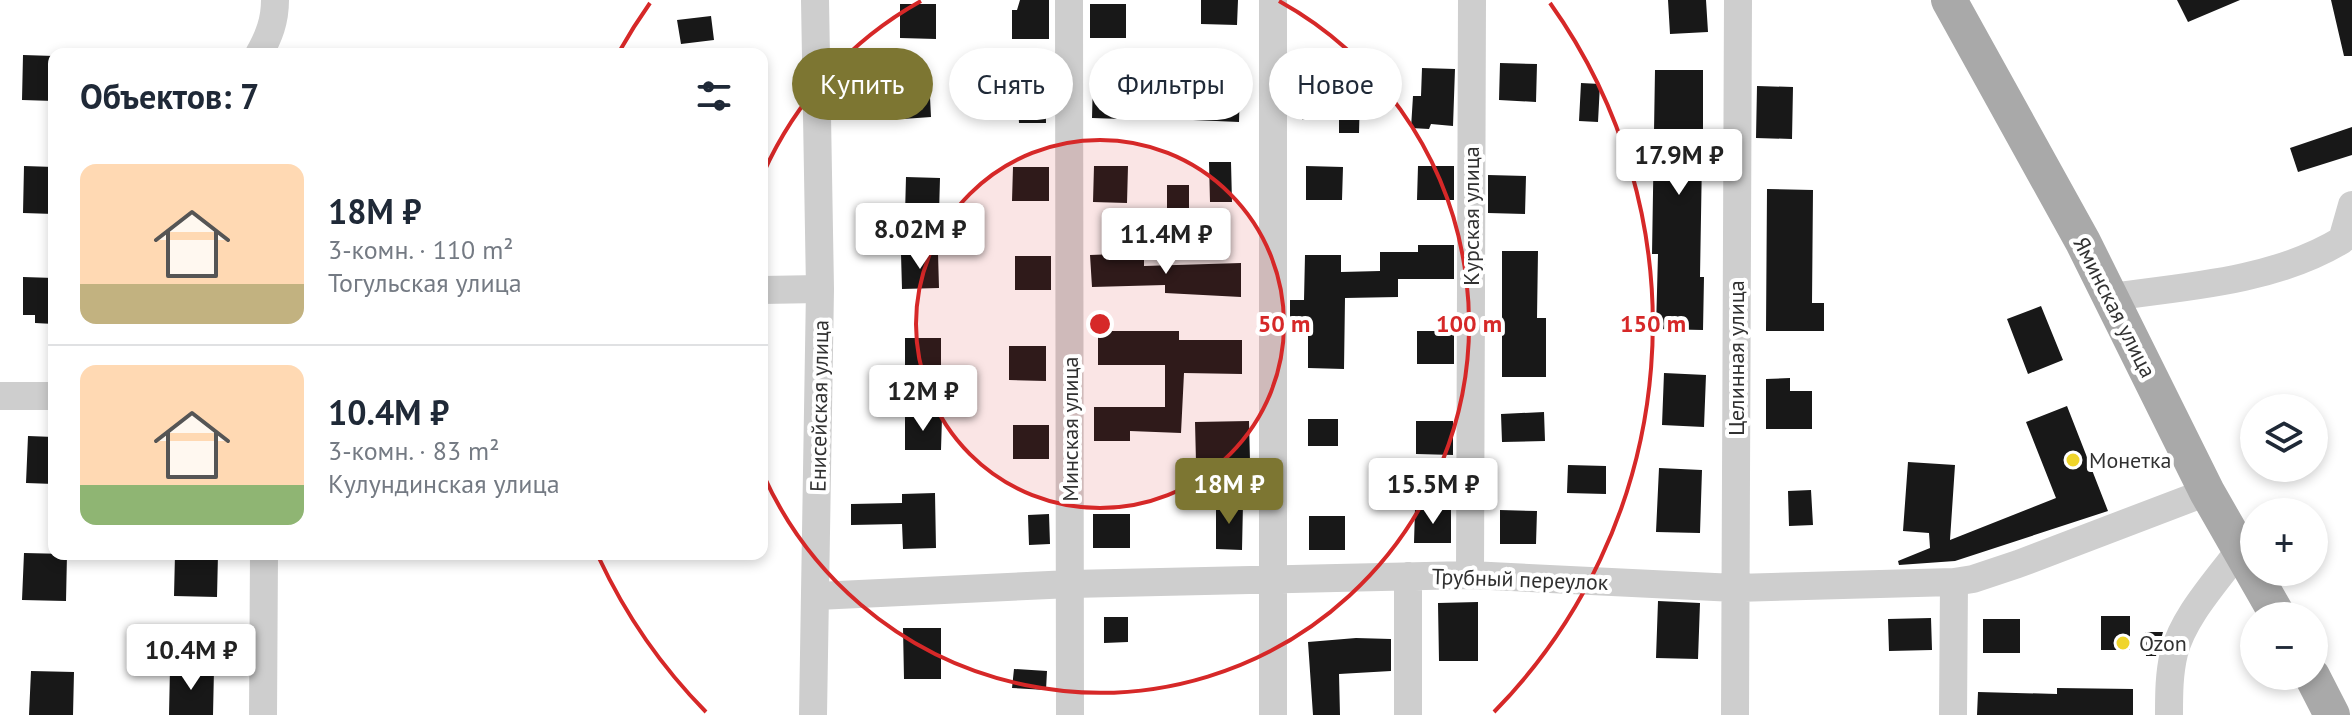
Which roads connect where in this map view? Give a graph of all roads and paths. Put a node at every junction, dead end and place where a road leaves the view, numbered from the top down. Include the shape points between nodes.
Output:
1 (275, 0) edge
2 (815, 0) edge
3 (1069, 0) edge
4 (1273, 0) edge
5 (1472, 0) edge
6 (1738, 0) edge
7 (1949, 0) edge
8 (262, 48) edge
9 (2352, 205) edge
10 (2349, 240) edge
11 (820, 289) junction
12 (768, 290) edge
13 (2109, 297) junction
14 (0, 396) edge
15 (48, 396) edge
16 (2207, 492) junction
17 (2240, 549) joint
18 (264, 560) edge
19 (1470, 575) junction
20 (1408, 576) junction
21 (1271, 579) junction
22 (1954, 582) junction
23 (1071, 584) junction
24 (1735, 588) junction
25 (817, 596) junction
26 (2319, 690) edge
27 (263, 715) edge
28 (813, 715) edge
29 (1070, 715) edge
30 (1273, 715) edge
31 (1408, 715) edge
32 (1735, 715) edge
33 (1953, 715) edge
34 (2169, 715) edge
35 (2332, 715) edge

1 - 8 street
2 - 11 street, Енисейская улица
3 - 23 street, Минская улица
4 - 21 street
5 - 19 street, Курская улица
6 - 24 street, Целинная улица
7 - 13 main road, Яминская улица
9 - 10 street
10 - 13 street via 2281,267
11 - 12 street
11 - 25 street, Енисейская улица
13 - 16 main road, Яминская улица
14 - 15 street
16 - 17 main road, Яминская улица
16 - 22 street, Трубный переулок via 2018,564
17 - 34 street via 2184,627 2170,676
18 - 27 street
19 - 20 street, Трубный переулок
19 - 24 street, Трубный переулок
20 - 21 street, Трубный переулок
20 - 31 street
21 - 23 street, Трубный переулок
21 - 30 street
22 - 24 street, Трубный переулок
22 - 33 street
23 - 25 street, Трубный переулок
23 - 29 street, Минская улица
24 - 32 street, Целинная улица
25 - 28 street, Енисейская улица
26 - 35 main road

